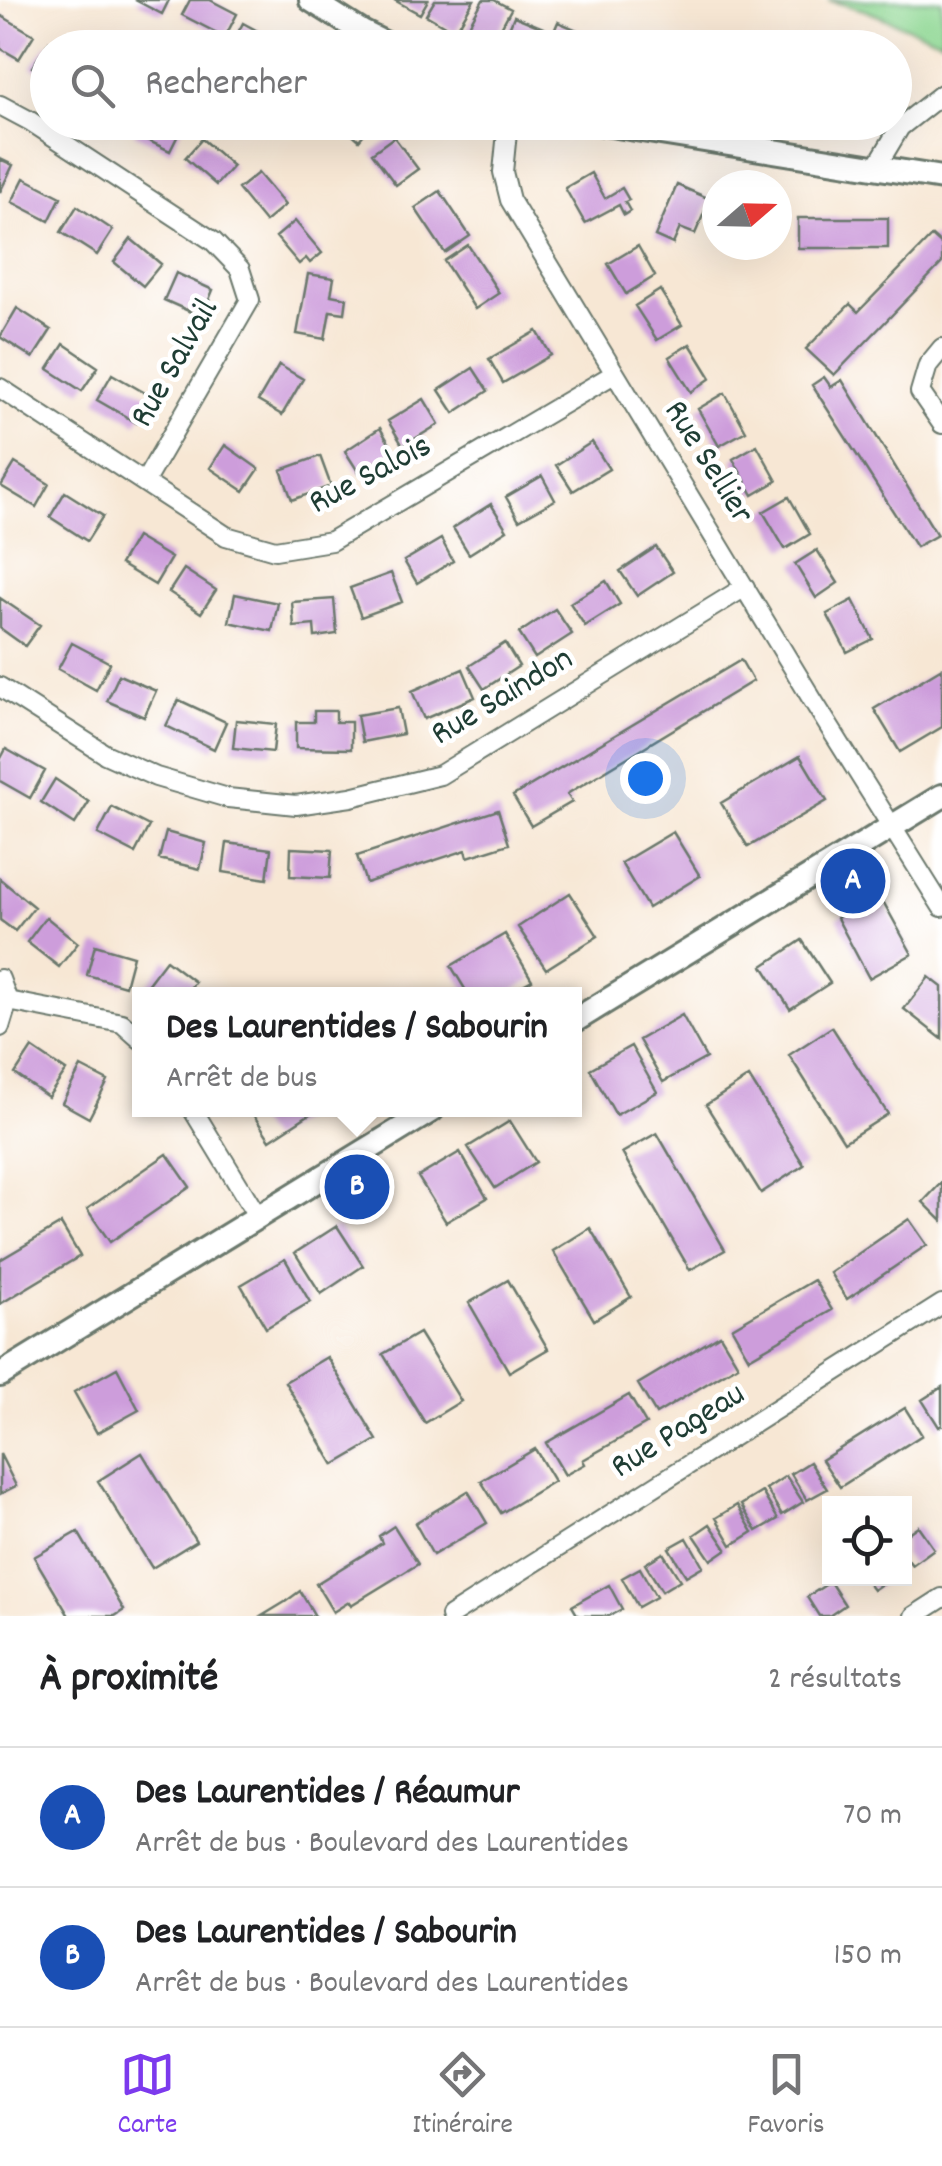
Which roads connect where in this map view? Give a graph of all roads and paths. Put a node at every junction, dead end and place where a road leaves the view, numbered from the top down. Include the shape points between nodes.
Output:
1 (312, 0) edge
2 (359, 30) edge
3 (942, 94) edge
4 (0, 105) edge
5 (912, 118) edge
6 (30, 122) edge
7 (58, 140) edge
8 (506, 140) edge
9 (703, 140) edge
10 (892, 140) edge
11 (875, 168) junction
12 (942, 178) edge
13 (942, 348) edge
14 (614, 374) junction
15 (0, 388) edge
16 (942, 424) edge
17 (145, 481) junction
18 (745, 587) junction
19 (0, 687) edge
20 (942, 796) edge
21 (890, 827) junction
22 (942, 906) edge
23 (0, 979) edge
24 (8, 1000) junction
25 (582, 1017) edge
26 (0, 1027) edge
27 (132, 1032) edge
28 (197, 1117) edge
29 (421, 1117) edge
30 (258, 1217) junction
31 (942, 1304) edge
32 (0, 1375) edge
33 (942, 1598) edge
34 (450, 1616) edge
35 (914, 1616) edge

1 - 2 street
3 - 5 street
4 - 6 street, Rue Salvail
7 - 17 street, Rue Salvail via 213,241 240,269 250,300
8 - 14 street, Rue Sellier via 502,172 510,200
9 - 11 street
10 - 11 street
11 - 12 street
13 - 16 street via 920,392
14 - 17 street, Rue Salois via 331,541 275,550 226,536
14 - 18 street, Rue Sellier
15 - 17 street, Rue Salois
18 - 19 street, Rue Saindon via 440,775 296,805 228,798 156,777 104,754
18 - 21 street, Rue Sellier
20 - 21 street
21 - 22 street, Rue Sellier
21 - 25 street
23 - 24 street
24 - 26 street
24 - 27 street via 122,1023
28 - 30 street
29 - 30 street
30 - 32 street
31 - 34 street, Rue Pageau
33 - 35 street

